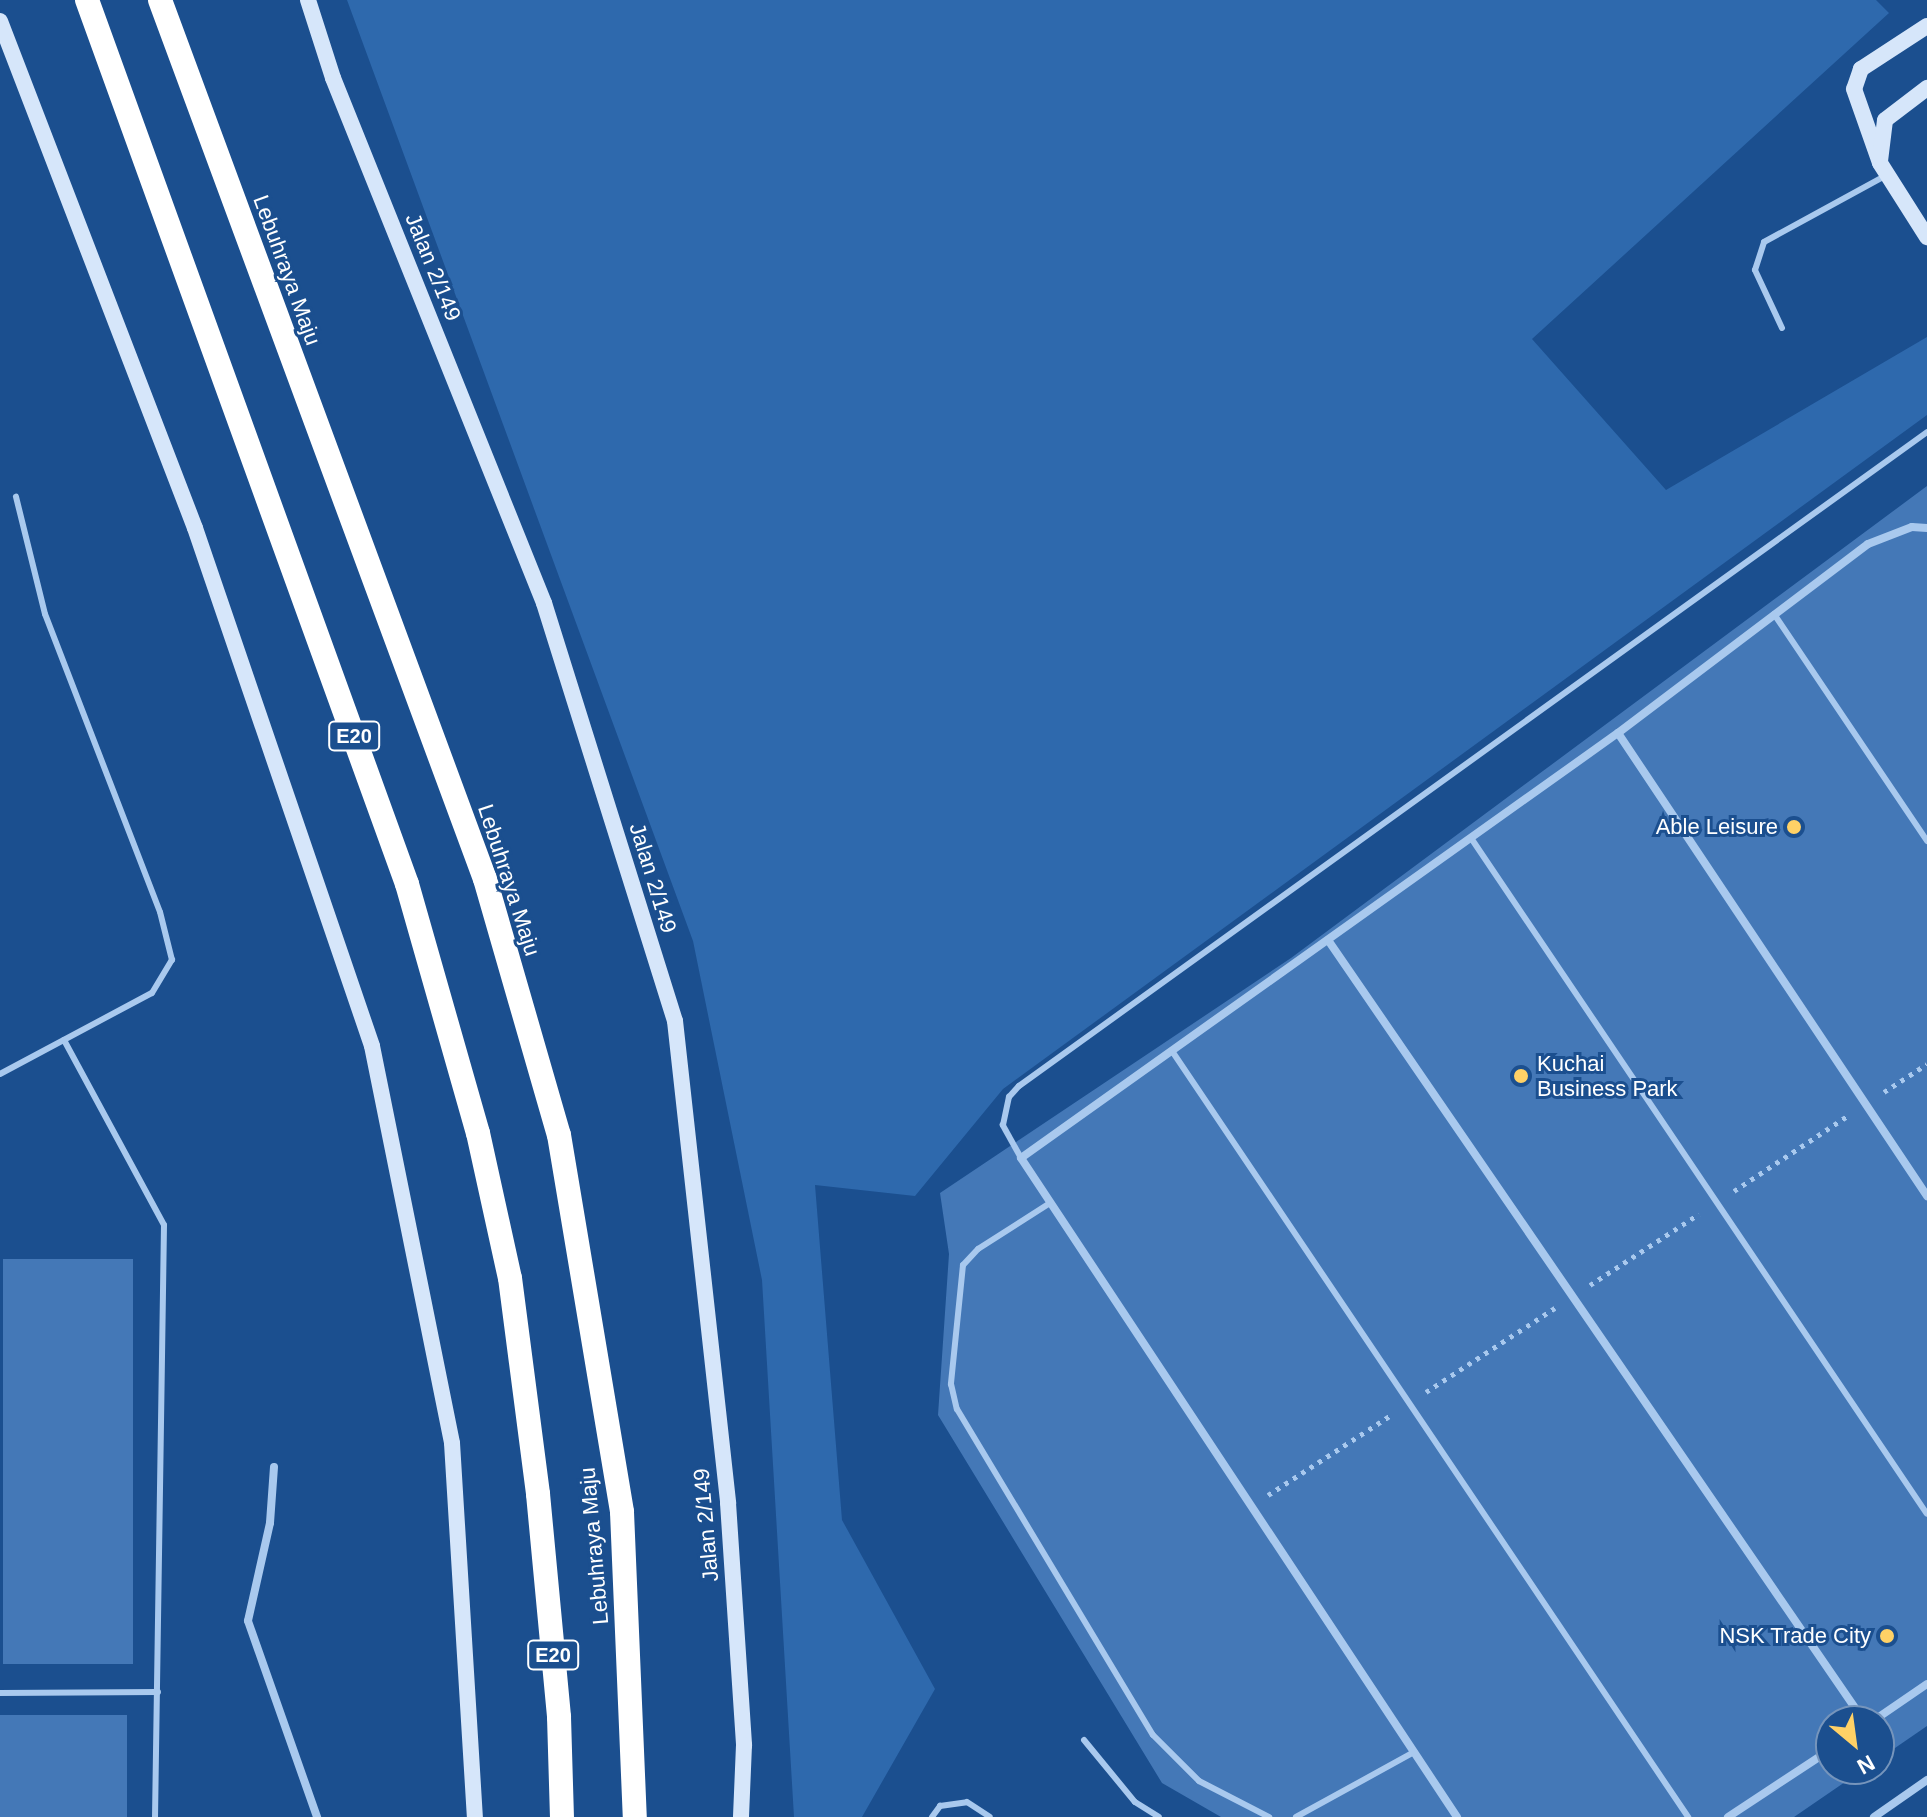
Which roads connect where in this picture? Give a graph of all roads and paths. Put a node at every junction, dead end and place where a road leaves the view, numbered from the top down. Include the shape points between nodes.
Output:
1 (87, 0) edge
2 (160, 0) edge
3 (308, 0) edge
4 (0, 21) edge
5 (1927, 26) edge
6 (1927, 88) edge
7 (1884, 169) junction
8 (1927, 237) edge
9 (1782, 328) dead end
10 (1927, 432) edge
11 (16, 497) dead end
12 (1927, 528) edge
13 (1774, 614) junction
14 (1618, 733) junction
15 (1471, 838) junction
16 (1927, 841) edge
17 (1328, 940) junction
18 (64, 1040) junction
19 (1172, 1051) junction
20 (0, 1074) edge
21 (1021, 1158) junction
22 (1927, 1196) edge
23 (1050, 1203) junction
24 (274, 1467) dead end
25 (1927, 1514) edge
26 (1927, 1684) edge
27 (158, 1692) junction
28 (0, 1693) edge
29 (1853, 1705) edge
30 (1895, 1706) edge
31 (1084, 1740) dead end
32 (1414, 1752) junction
33 (1815, 1760) edge
34 (1927, 1780) edge
35 (155, 1817) edge
36 (317, 1817) edge
37 (475, 1817) edge
38 (562, 1817) edge
39 (635, 1817) edge
40 (741, 1817) edge
41 (932, 1817) edge
42 (990, 1817) edge
43 (1159, 1817) edge
44 (1269, 1817) edge
45 (1296, 1817) edge
46 (1457, 1817) edge
47 (1688, 1817) edge
48 (1728, 1817) edge
49 (1874, 1817) edge

1 - 38 highway, E20 via 407,884 478,1133 510,1278 538,1494 559,1717
2 - 39 highway, Lebuhraya Maju via 485,879 559,1135 622,1512
3 - 40 main road, Jalan 2/149 via 333,78 544,603 675,1021 728,1503 744,1745
4 - 37 main road via 195,528 372,1046 452,1443
5 - 7 main road via 1861,69 1854,89
6 - 7 main road via 1885,120
7 - 8 main road
7 - 9 lane via 1764,242 1755,270
10 - 21 lane via 1019,1086 1009,1097 1003,1125
11 - 18 lane via 45,614 160,912 172,960 152,993
12 - 13 street via 1912,527 1868,544
13 - 14 street
13 - 16 lane
14 - 15 street
14 - 22 street
15 - 17 street
15 - 25 lane
17 - 19 street
17 - 29 street
18 - 20 lane
18 - 27 lane via 164,1225
19 - 21 street
19 - 47 lane
21 - 23 street
23 - 32 street
23 - 44 lane via 978,1249 963,1265 951,1384 957,1409 1153,1735 1199,1781
24 - 36 street via 270,1523 248,1621
26 - 30 street
27 - 28 lane
27 - 35 lane
31 - 43 lane via 1135,1802
32 - 45 lane
32 - 46 street
33 - 48 street
34 - 49 street
41 - 42 lane via 940,1806 967,1802

